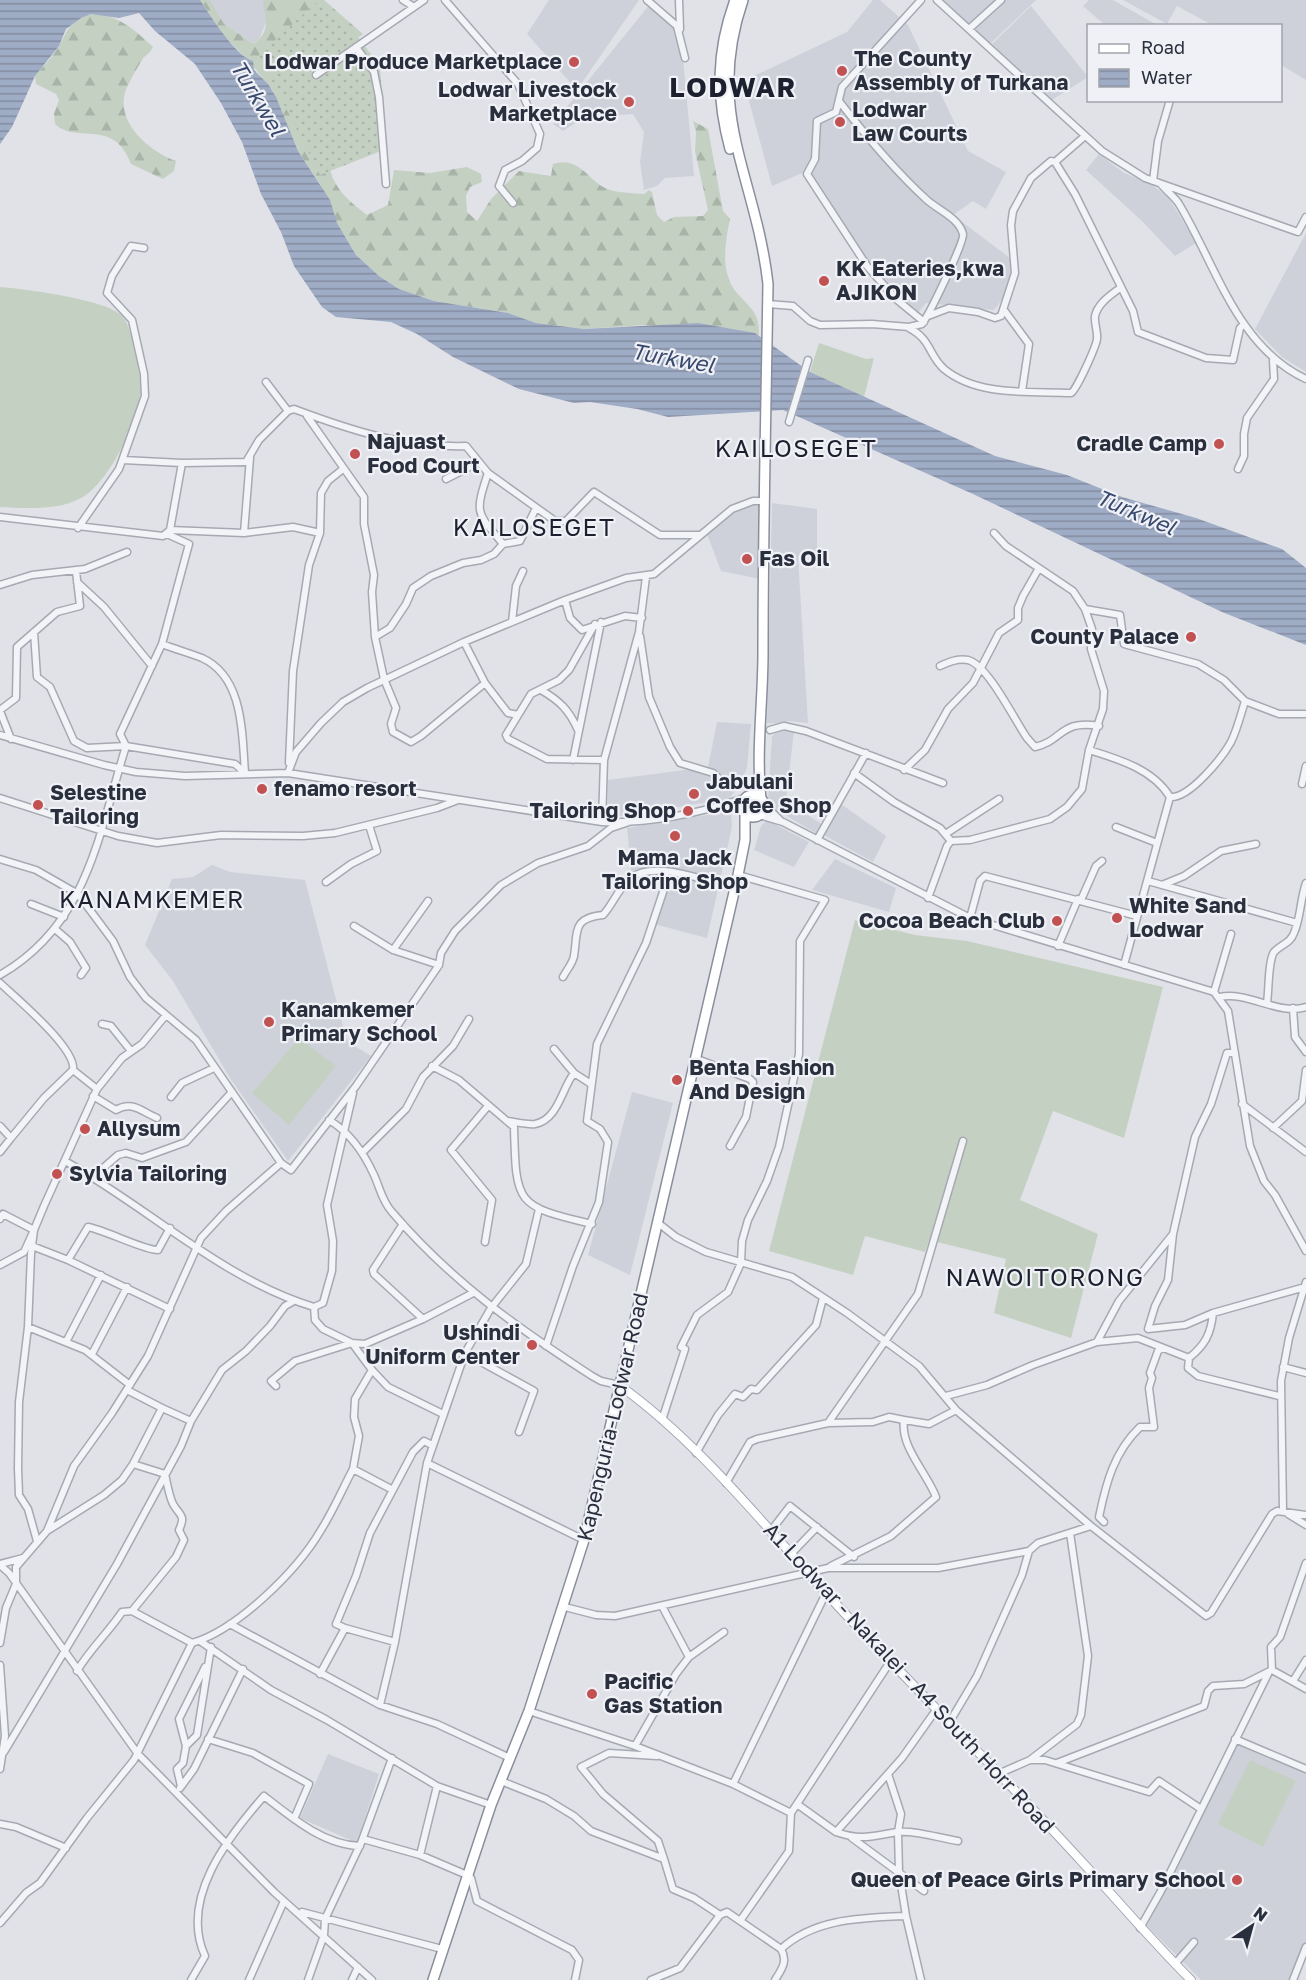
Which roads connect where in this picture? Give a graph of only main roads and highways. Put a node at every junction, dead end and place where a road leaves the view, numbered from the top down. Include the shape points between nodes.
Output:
1 (735, 0) edge
2 (743, 0) edge
3 (745, 185) junction
4 (758, 772) junction
5 (746, 797) junction
6 (763, 801) junction
7 (744, 811) junction
8 (758, 816) junction
9 (745, 840) junction
10 (619, 1384) junction
11 (433, 1980) edge
12 (1191, 1980) edge

1 - 3 highway via 727,21 718,92 732,158
2 - 3 highway via 733,34 728,93 731,126
3 - 4 highway via 764,250 768,304
4 - 5 highway
4 - 6 highway
5 - 6 highway via 754,794
5 - 7 highway
6 - 8 highway
7 - 8 highway
7 - 9 highway, Kapenguria-Lodwar Road
8 - 9 highway, Kapenguria-Lodwar Road
9 - 10 highway, Kapenguria-Lodwar Road
10 - 11 highway, Kapenguria-Lodwar Road via 565,1607 466,1875
10 - 12 main road, A1 Lodwar - Nakalei - A4 South Horr Road via 726,1483

